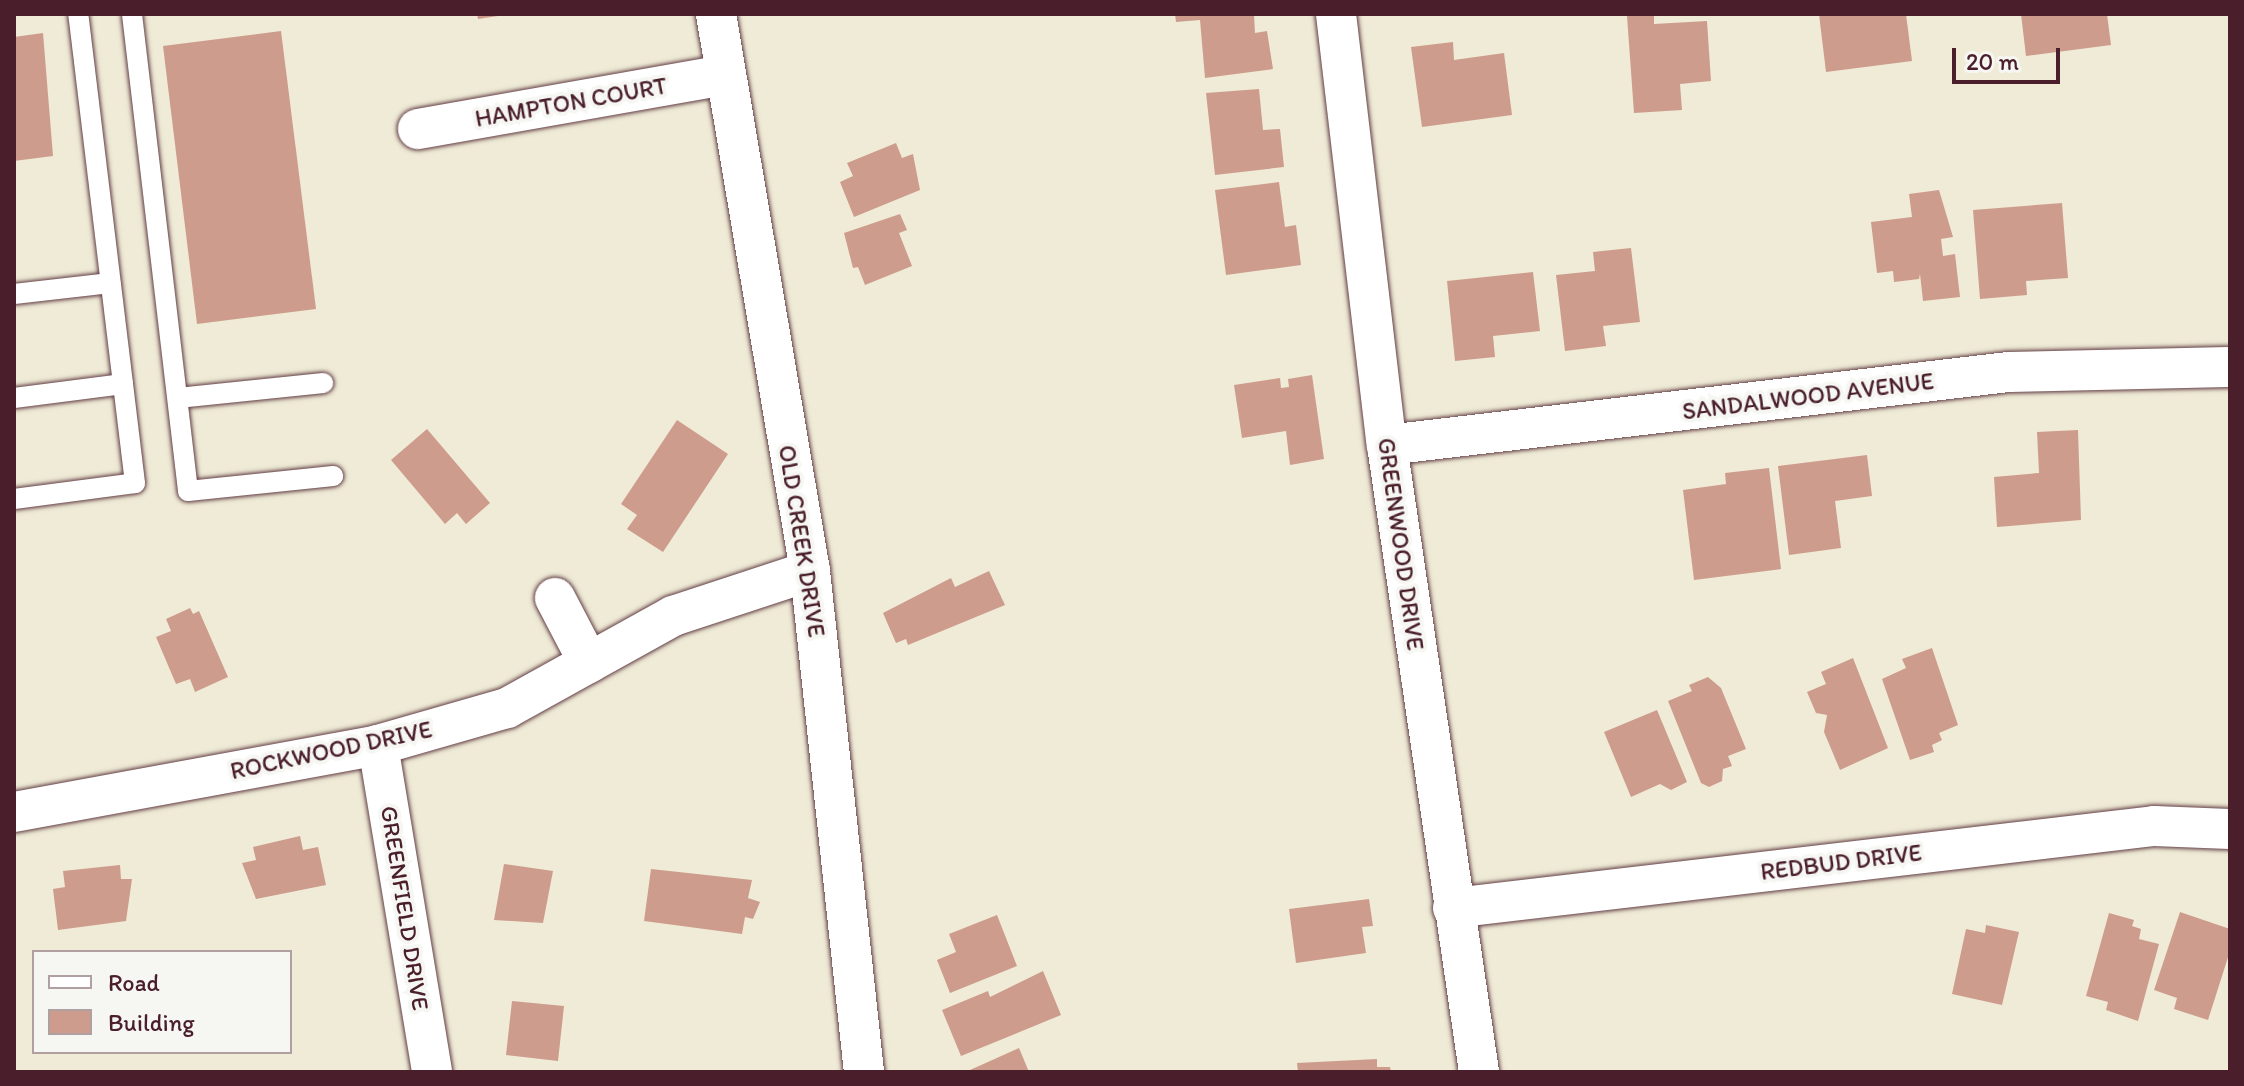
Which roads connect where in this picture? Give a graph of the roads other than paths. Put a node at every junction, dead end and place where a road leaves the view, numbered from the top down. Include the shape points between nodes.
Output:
1 (78, 14) edge
2 (132, 14) edge
3 (716, 14) edge
4 (1336, 14) edge
5 (723, 75) junction
6 (418, 129) dead end
7 (110, 283) junction
8 (14, 294) edge
9 (2230, 367) edge
10 (323, 383) dead end
11 (123, 384) junction
12 (14, 398) edge
13 (178, 398) junction
14 (1387, 445) junction
15 (333, 476) dead end
16 (14, 499) edge
17 (810, 571) junction
18 (555, 598) dead end
19 (589, 663) junction
20 (378, 745) junction
21 (14, 812) edge
22 (2230, 829) edge
23 (1453, 908) junction
24 (432, 1072) edge
25 (864, 1072) edge
26 (1479, 1072) edge

1 - 7 lane
2 - 13 lane
3 - 5 street, OLD CREEK DRIVE
4 - 14 street, GREENWOOD DRIVE
5 - 6 street, HAMPTON COURT
5 - 17 street, OLD CREEK DRIVE
7 - 8 lane
7 - 11 lane
9 - 14 street, SANDALWOOD AVENUE via 2008,372
10 - 13 lane
11 - 12 lane
11 - 16 lane via 135,483
13 - 15 lane via 188,491
14 - 23 street, GREENWOOD DRIVE
17 - 19 street, ROCKWOOD DRIVE via 673,616
17 - 25 street, OLD CREEK DRIVE
18 - 19 street
19 - 20 street, ROCKWOOD DRIVE via 507,708
20 - 21 street, ROCKWOOD DRIVE
20 - 24 street, GREENFIELD DRIVE
22 - 23 street, REDBUD DRIVE via 2154,826
23 - 26 street, GREENWOOD DRIVE

